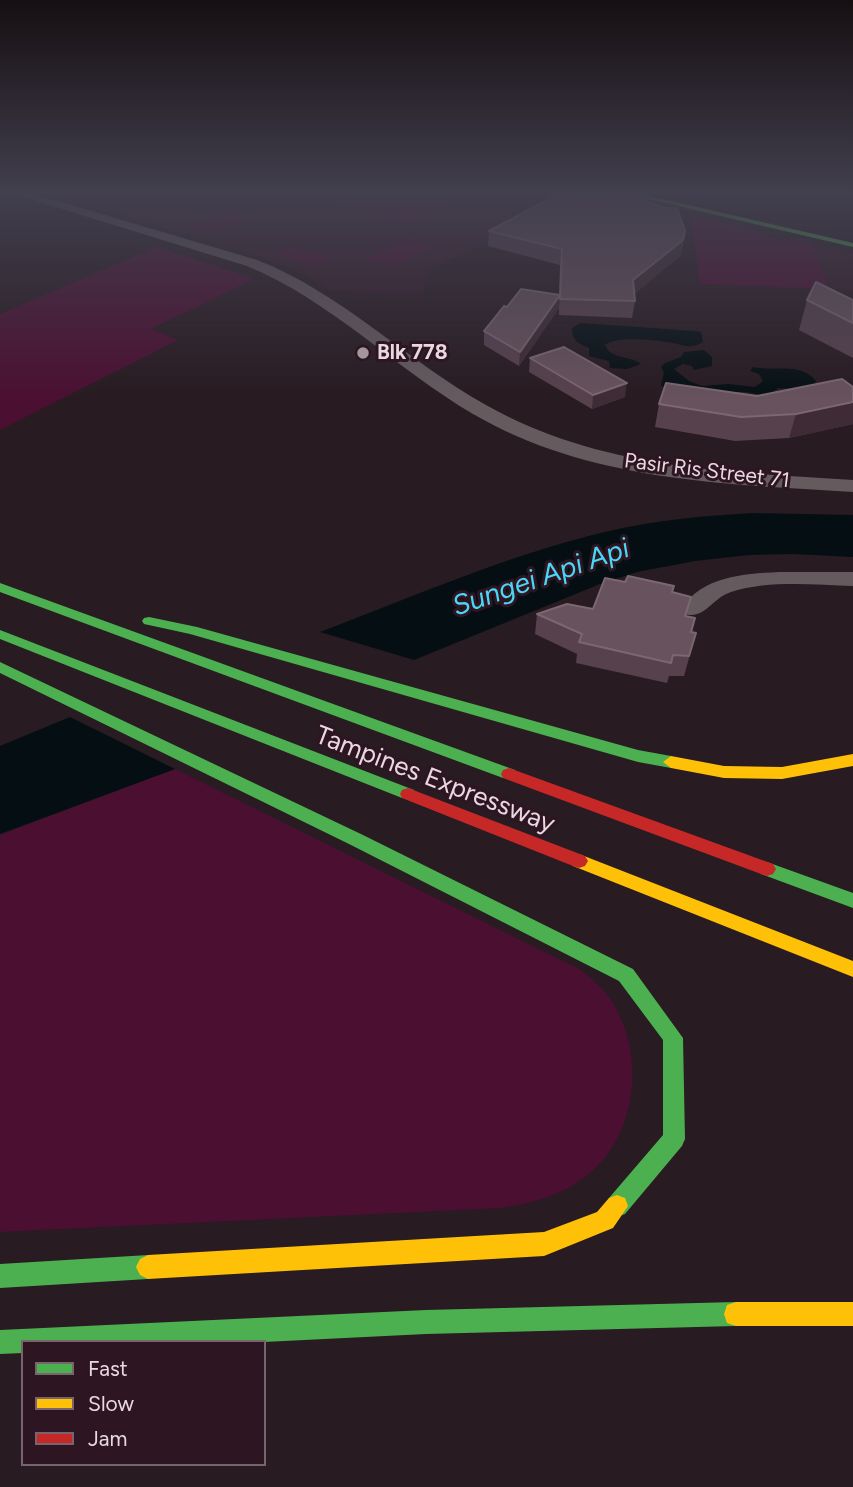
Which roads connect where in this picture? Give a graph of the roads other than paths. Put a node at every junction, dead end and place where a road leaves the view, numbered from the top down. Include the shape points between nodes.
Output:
1 (250, 262) edge
2 (853, 486) edge
3 (853, 579) edge
4 (0, 587) edge
5 (17, 593) junction
6 (693, 609) edge
7 (0, 634) edge
8 (0, 667) edge
9 (853, 760) edge
10 (853, 901) edge
11 (853, 970) edge
12 (0, 1276) edge
13 (853, 1314) edge
14 (39, 1340) edge
15 (21, 1341) edge
16 (0, 1342) edge

1 - 2 street, Pasir Ris Street 71 via 311,292 489,414 541,438 644,468
3 - 6 street via 809,578 727,587 707,593
4 - 5 main road, Tampines Expressway
5 - 9 main road via 192,630 638,756 724,772 782,773
5 - 10 main road, Tampines Expressway
7 - 11 main road, Tampines Expressway
8 - 12 main road via 626,975 673,1038 674,1139 605,1220 544,1244
13 - 14 main road via 431,1320
15 - 16 main road

